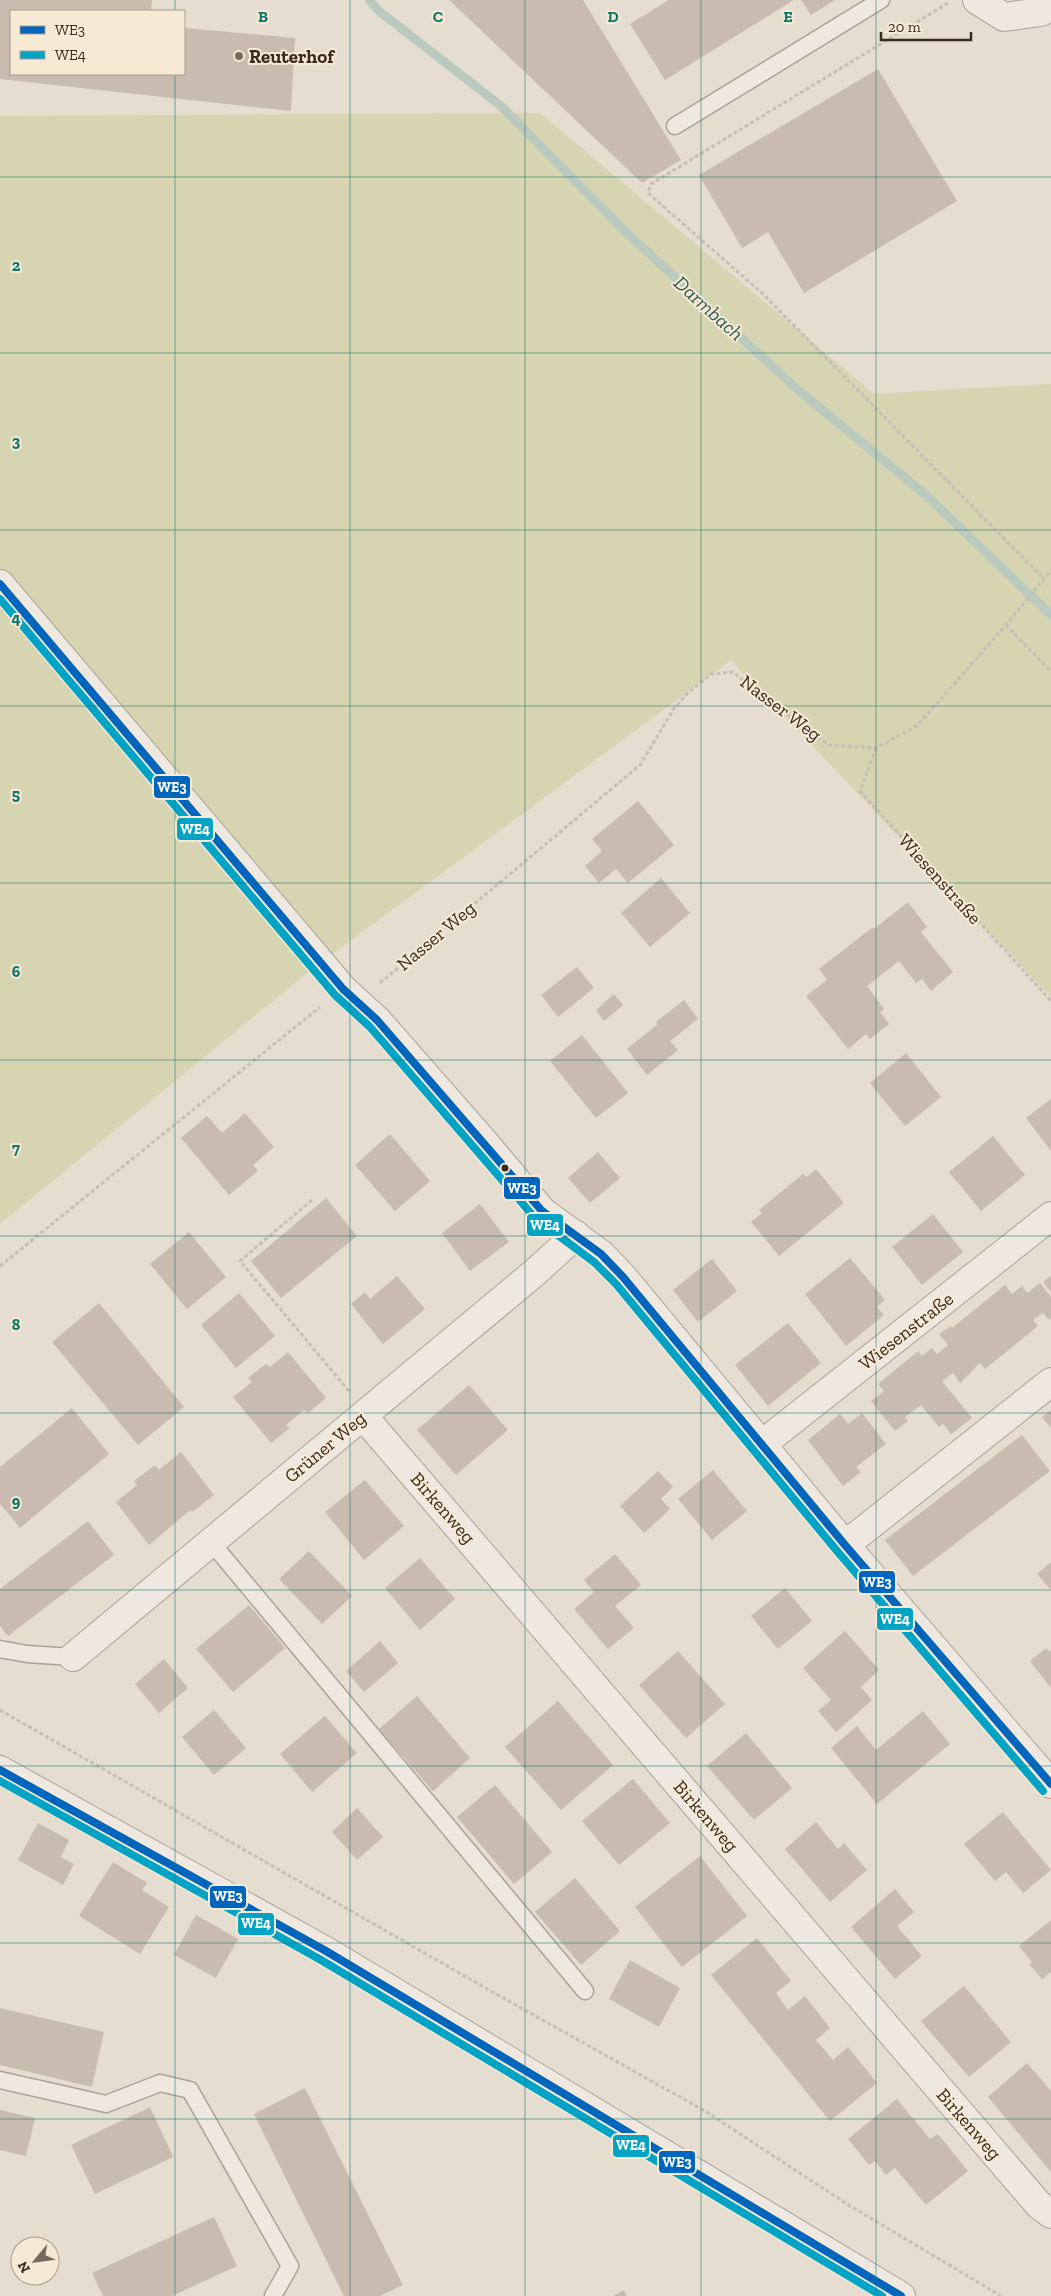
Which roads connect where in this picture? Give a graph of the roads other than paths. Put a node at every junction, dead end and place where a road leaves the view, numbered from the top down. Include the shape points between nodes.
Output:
1 (881, 0) edge
2 (977, 0) edge
3 (1051, 6) edge
4 (675, 126) dead end
5 (0, 584) edge
6 (1051, 1216) edge
7 (576, 1235) junction
8 (1051, 1382) edge
9 (365, 1414) junction
10 (761, 1445) junction
11 (211, 1542) junction
12 (845, 1544) junction
13 (0, 1649) edge
14 (73, 1657) joint
15 (0, 1770) edge
16 (1051, 1784) edge
17 (585, 1991) dead end
18 (0, 2080) edge
19 (1051, 2214) edge
20 (273, 2296) edge
21 (901, 2296) edge

1 - 4 lane
2 - 3 street via 1004,18 1041,12
5 - 7 street via 343,989 377,1020 542,1211
6 - 10 street, Wiesenstraße
7 - 9 street, Grüner Weg
7 - 10 street via 623,1277
8 - 12 street
9 - 11 street, Grüner Weg
9 - 19 street, Birkenweg via 1032,2198
10 - 12 street
11 - 14 street, Grüner Weg
11 - 17 lane
12 - 16 street
13 - 14 lane
15 - 21 street via 326,1952
18 - 20 lane via 106,2104 160,2084 190,2090 290,2266

